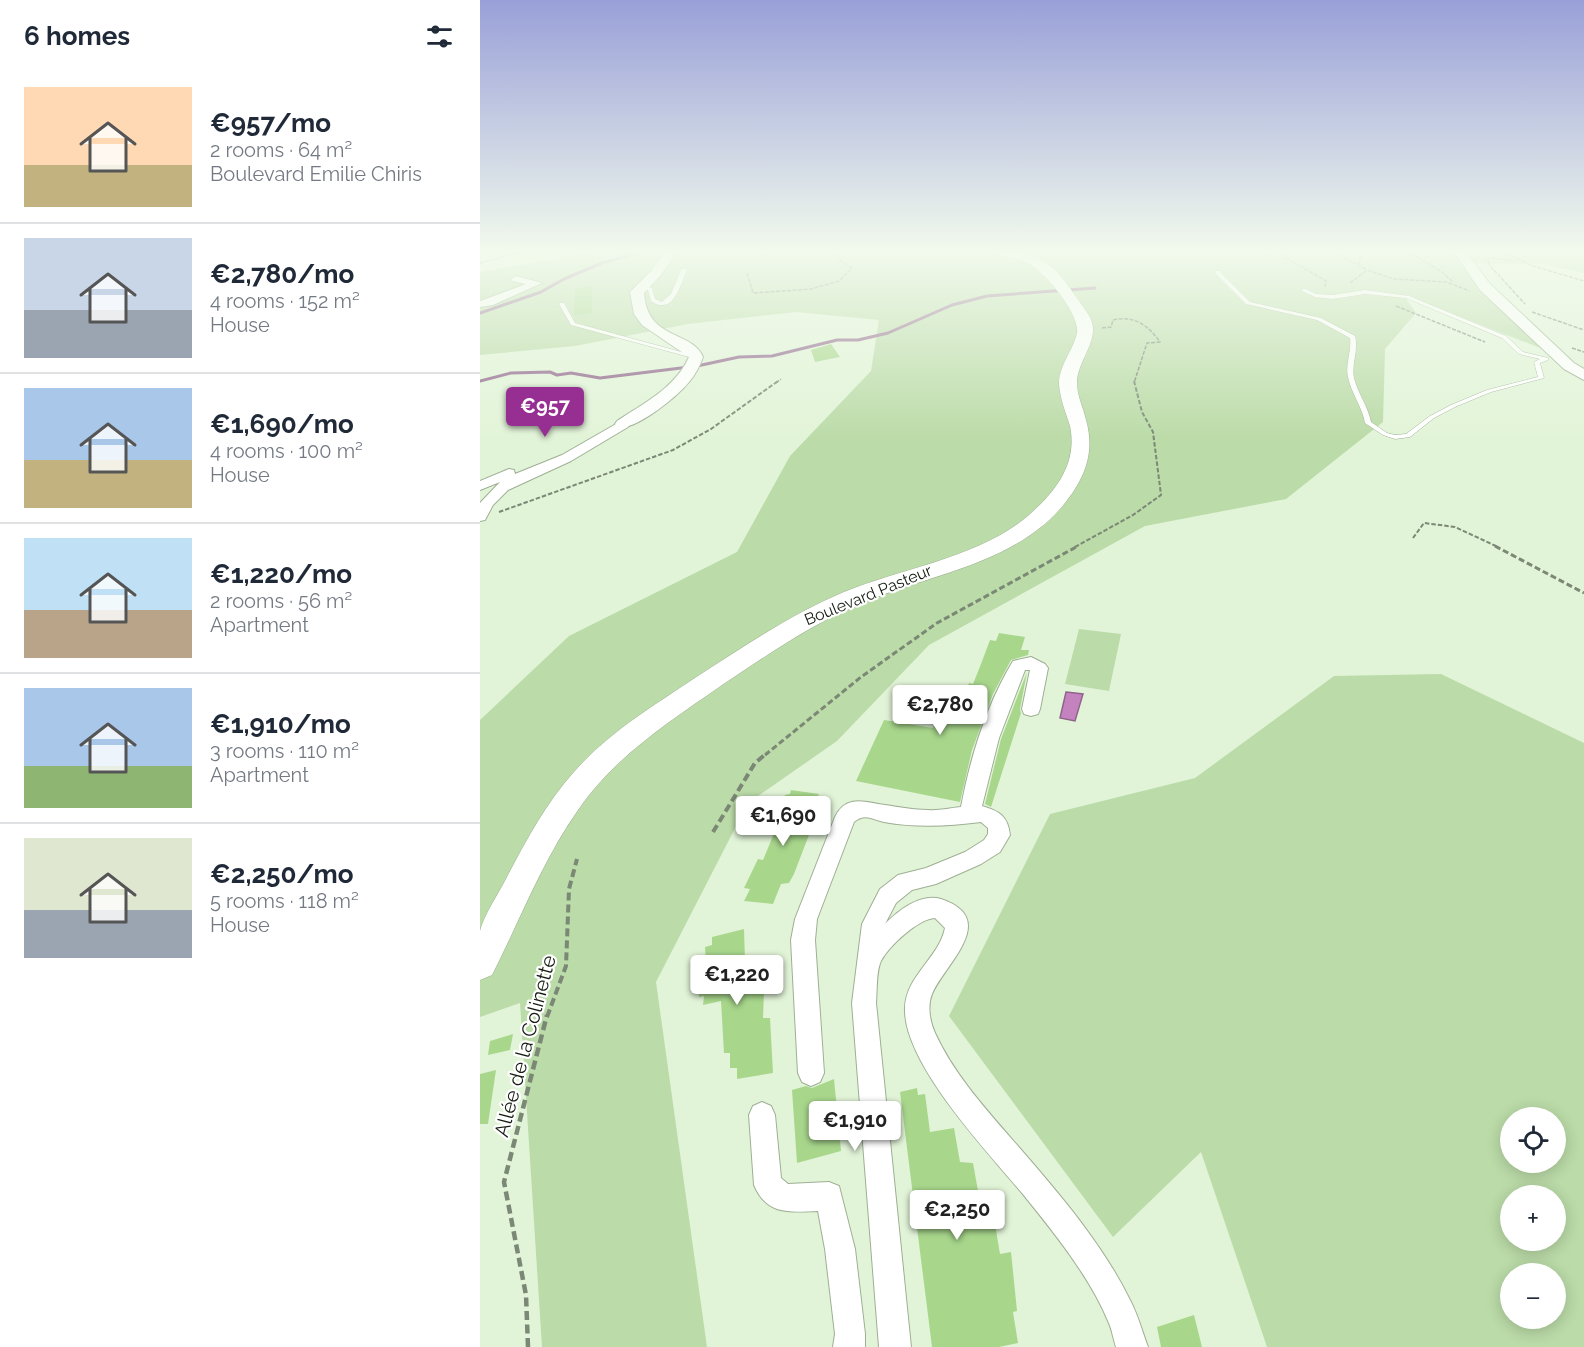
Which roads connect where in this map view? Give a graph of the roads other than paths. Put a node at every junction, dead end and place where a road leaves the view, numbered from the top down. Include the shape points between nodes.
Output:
1 (568, 315) edge
2 (642, 315) edge
3 (1080, 315) edge
4 (1301, 315) edge
5 (1450, 315) edge
6 (1516, 315) edge
7 (1558, 354) junction
8 (692, 365) junction
9 (1584, 375) edge
10 (623, 424) junction
11 (480, 486) edge
12 (480, 517) edge
13 (1031, 709) dead end
14 (970, 815) junction
15 (869, 958) junction
16 (480, 964) edge
17 (811, 1073) dead end
18 (762, 1116) dead end
19 (849, 1347) edge
20 (895, 1347) edge
21 (1132, 1347) edge

1 - 8 lane via 573,324
2 - 8 street via 644,321 694,352
3 - 16 main road, Boulevard Pasteur via 1084,336 1068,381 1083,436 1083,458 1049,508 1026,528 992,546 799,622 635,730 581,783 535,853
4 - 7 lane via 1319,319 1353,337 1351,380 1365,407 1368,423 1395,437 1408,436 1432,417 1489,391 1541,378 1537,362
5 - 7 lane via 1504,337 1521,353
6 - 7 street
7 - 9 street
8 - 10 street via 666,395
10 - 11 street via 568,444
10 - 12 street via 566,458 501,486 486,502
13 - 14 street via 1039,668 1031,663 1019,665 1001,708 974,788
14 - 15 street via 992,817 998,825 999,835 992,846 964,862 906,882 888,896 873,924
14 - 17 street via 929,819 882,813 867,807 845,817 806,919 803,940
15 - 20 street via 864,1003
15 - 21 street via 894,929 920,910 936,908 949,914 957,925 948,950 917,995 920,1035 952,1085 1035,1187 1084,1255 1119,1310
18 - 19 street via 768,1185 783,1198 829,1196 840,1249

